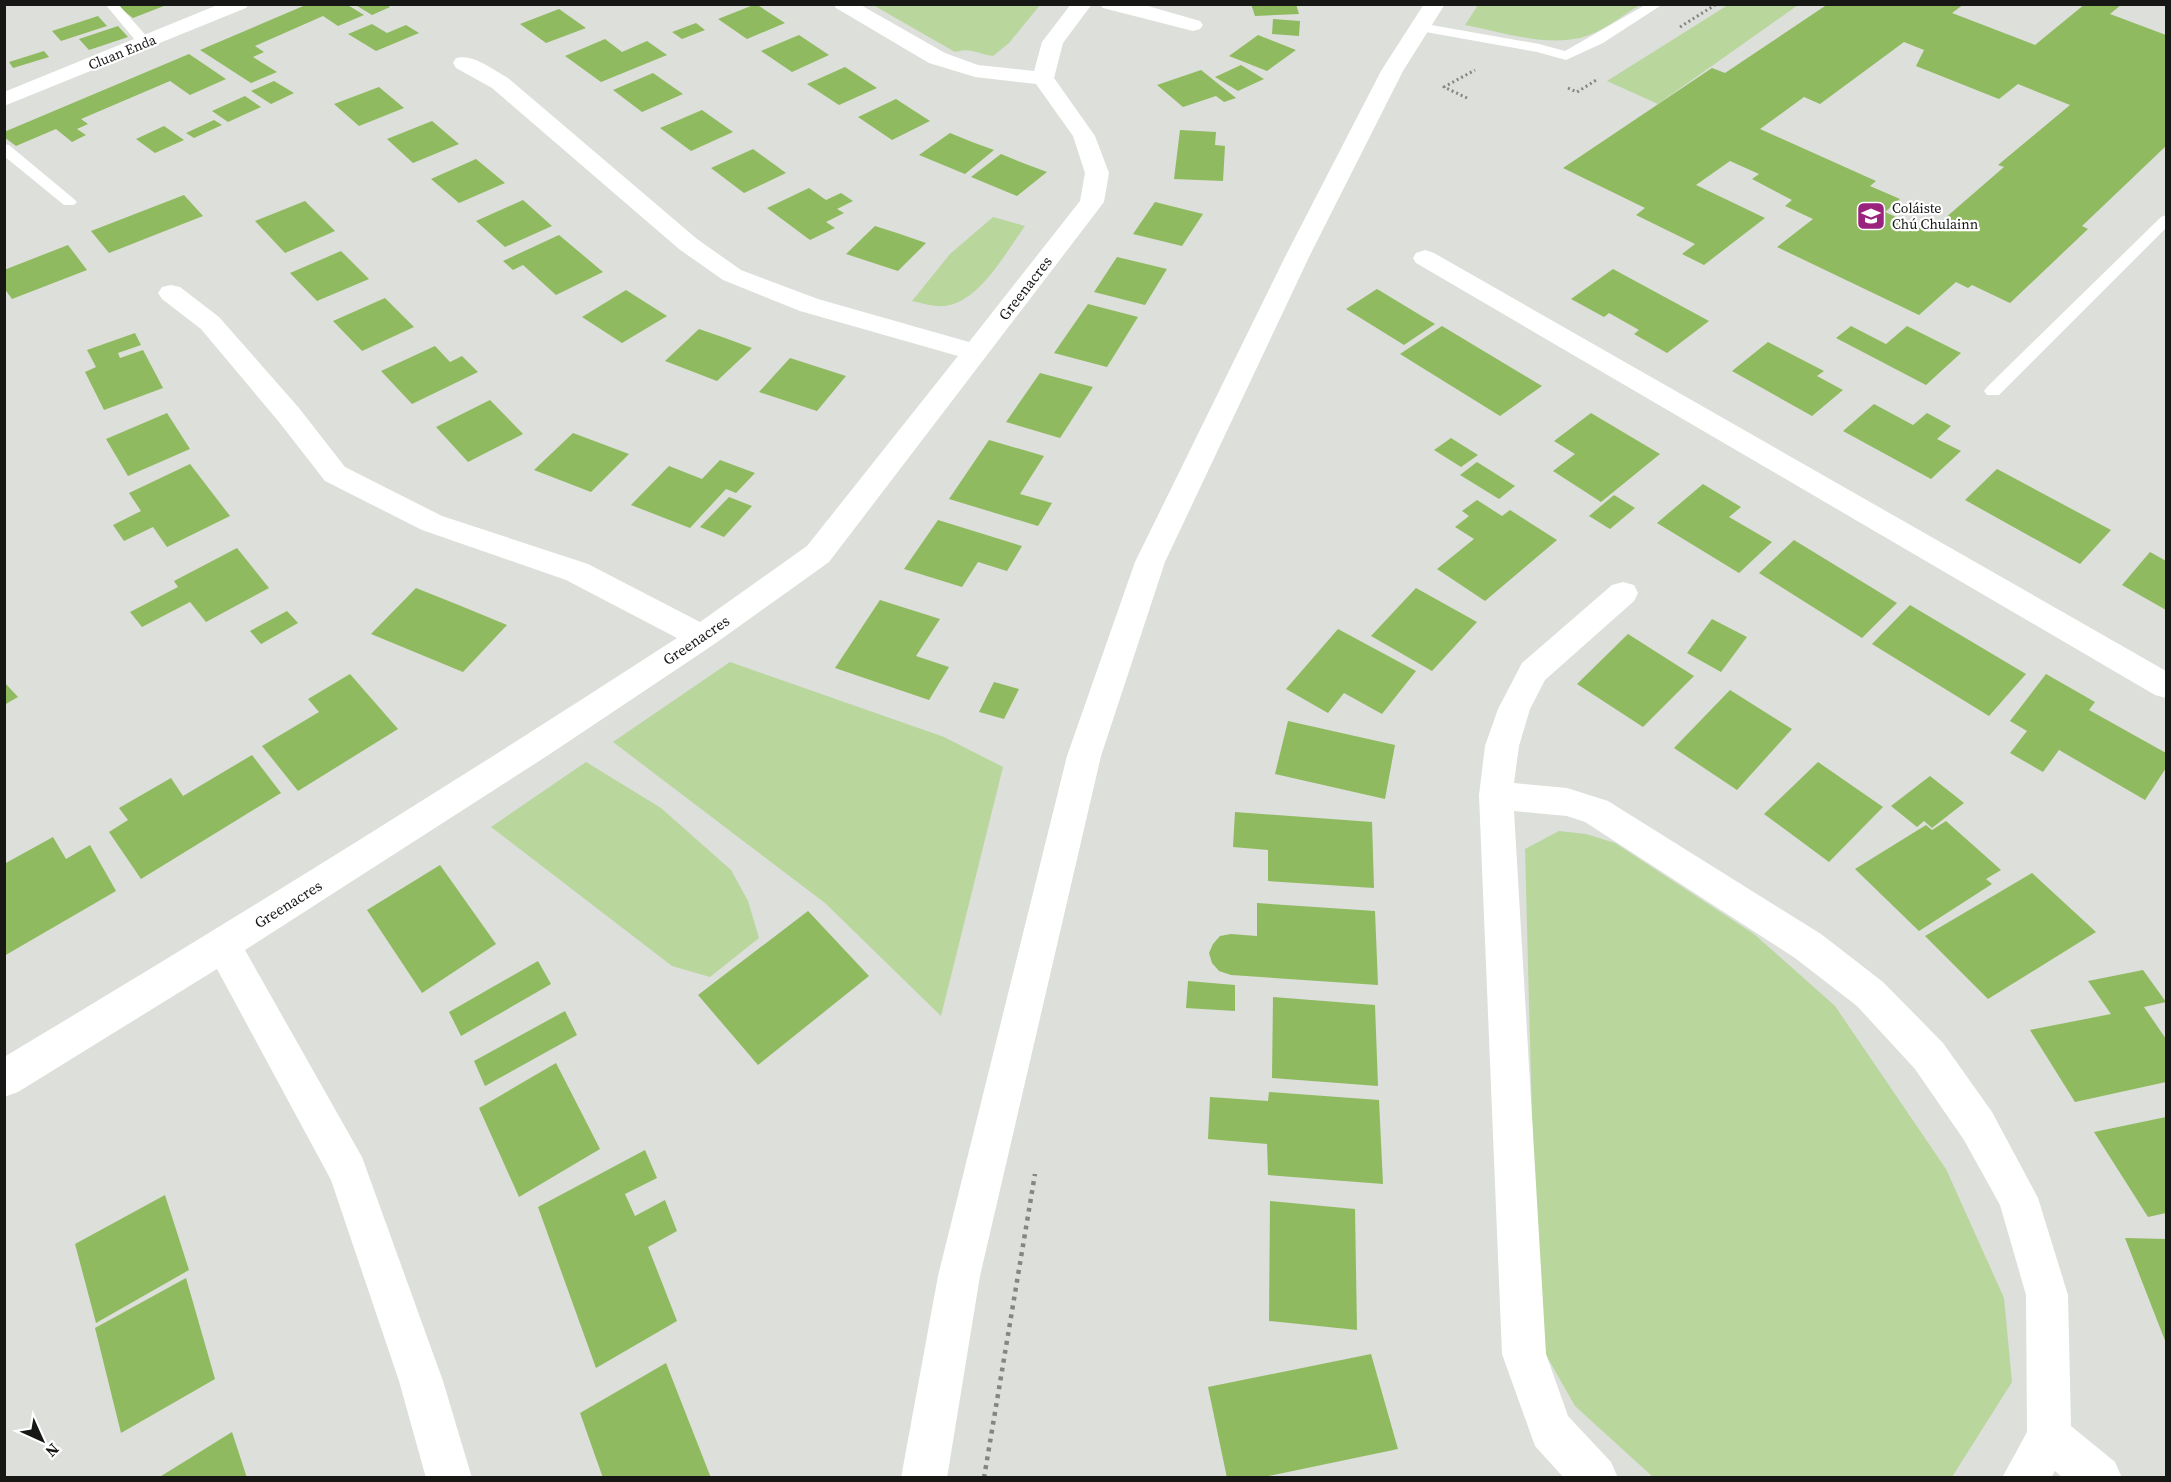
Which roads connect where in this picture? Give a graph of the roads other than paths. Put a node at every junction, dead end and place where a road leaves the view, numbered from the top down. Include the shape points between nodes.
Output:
1 (111, 4) edge
2 (239, 4) edge
3 (843, 4) edge
4 (1082, 4) edge
5 (1110, 4) edge
6 (1657, 4) edge
7 (1427, 16) edge
8 (1193, 25) dead end
9 (145, 43) junction
10 (464, 63) dead end
11 (1043, 78) junction
12 (4, 100) edge
13 (4, 148) edge
14 (69, 202) dead end
15 (2166, 220) edge
16 (1425, 258) dead end
17 (171, 293) dead end
18 (975, 352) junction
19 (1993, 391) dead end
20 (1623, 592) dead end
21 (702, 637) junction
22 (2166, 686) edge
23 (1496, 795) junction
24 (223, 945) junction
25 (4, 1079) edge
26 (2049, 1437) junction
27 (450, 1478) edge
28 (924, 1478) edge
29 (1595, 1478) edge
30 (2025, 1478) edge
31 (2099, 1478) edge

1 - 9 lane
2 - 9 street, Cluan Enda
3 - 11 street via 937,58 975,71
4 - 11 street via 1053,42
5 - 8 street
6 - 7 lane via 1566,56
7 - 28 street via 1392,71 1272,306 1146,573 1084,756 959,1276
9 - 12 street, Cluan Enda
10 - 18 street via 500,83 688,244 732,275 809,305
11 - 18 street, Greenacres via 1084,136 1097,173 1092,202
13 - 14 lane
15 - 19 lane
16 - 22 street
17 - 21 street via 210,323 334,474 432,523 577,572
18 - 21 street, Greenacres via 818,554
20 - 23 street via 1533,672 1514,709 1502,746
21 - 24 street, Greenacres
23 - 26 street via 1567,802 1596,811 1808,946 1870,994 1929,1056 1978,1126 2018,1198 2048,1295
23 - 29 street via 1524,1354 1551,1430
24 - 25 street, Greenacres
24 - 27 street via 348,1171 421,1381
26 - 30 street
26 - 31 street

